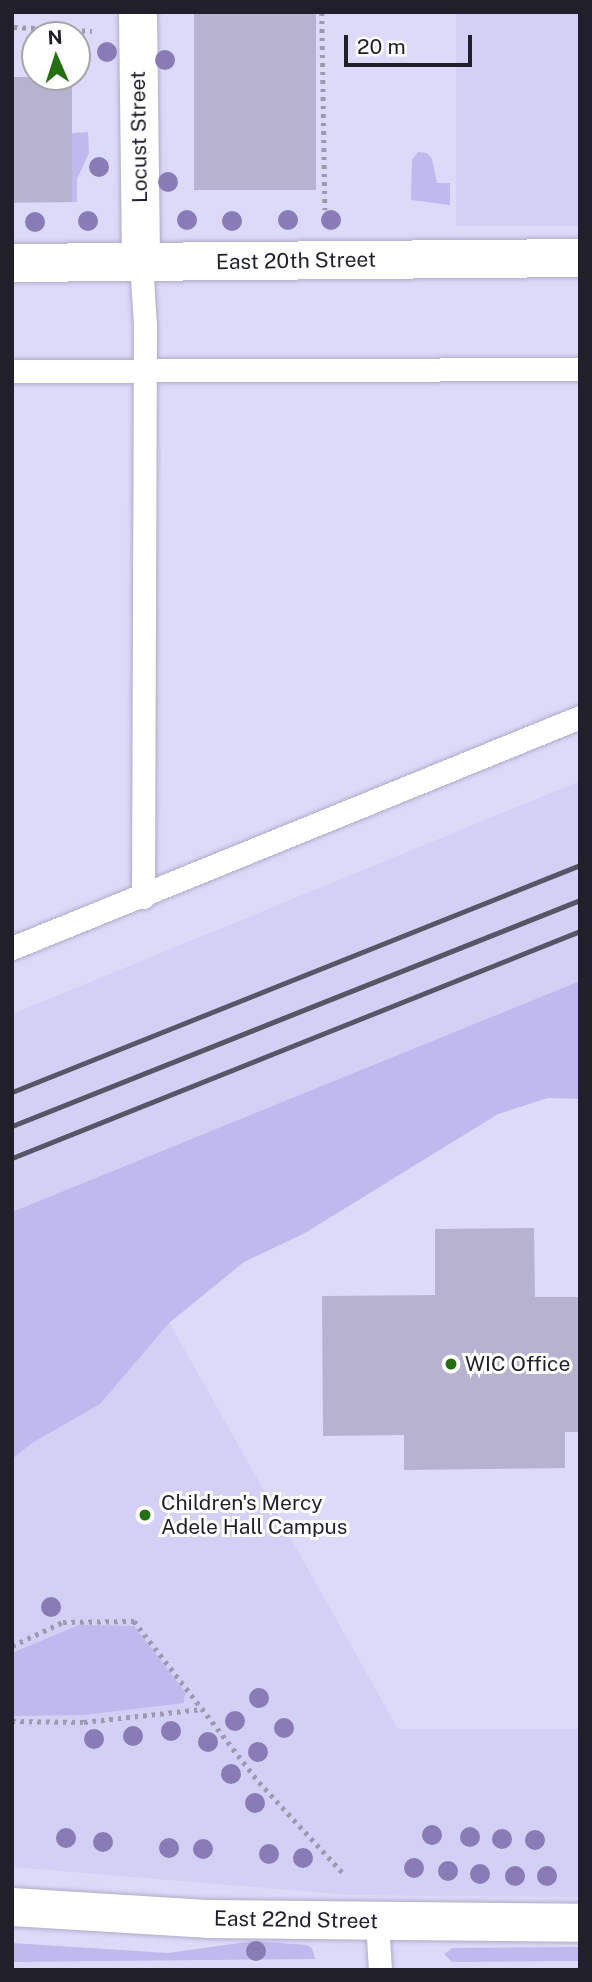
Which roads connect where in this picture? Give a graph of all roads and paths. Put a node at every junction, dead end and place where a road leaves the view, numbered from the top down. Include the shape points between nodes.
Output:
1 (138, 12) edge
2 (322, 12) edge
3 (14, 27) dead end
4 (92, 31) dead end
5 (325, 209) dead end
6 (580, 258) edge
7 (141, 262) junction
8 (12, 263) edge
9 (144, 369) junction
10 (580, 369) edge
11 (12, 371) edge
12 (580, 716) edge
13 (143, 897) junction
14 (12, 948) edge
15 (12, 1646) edge
16 (203, 1709) junction
17 (12, 1721) edge
18 (343, 1872) dead end
19 (12, 1907) edge
20 (377, 1921) junction
21 (580, 1923) edge
22 (380, 1970) edge

1 - 7 street, Locust Street
2 - 5 path
3 - 4 path
6 - 7 street, East 20th Street
7 - 8 street, East 20th Street
7 - 9 lane
9 - 10 lane
9 - 11 lane
9 - 13 lane
12 - 13 lane
13 - 14 lane
15 - 16 path via 63,1622 134,1621
16 - 17 path via 84,1722
16 - 18 path via 259,1782
19 - 20 street, East 22nd Street via 211,1919
20 - 21 street, East 22nd Street
20 - 22 lane

